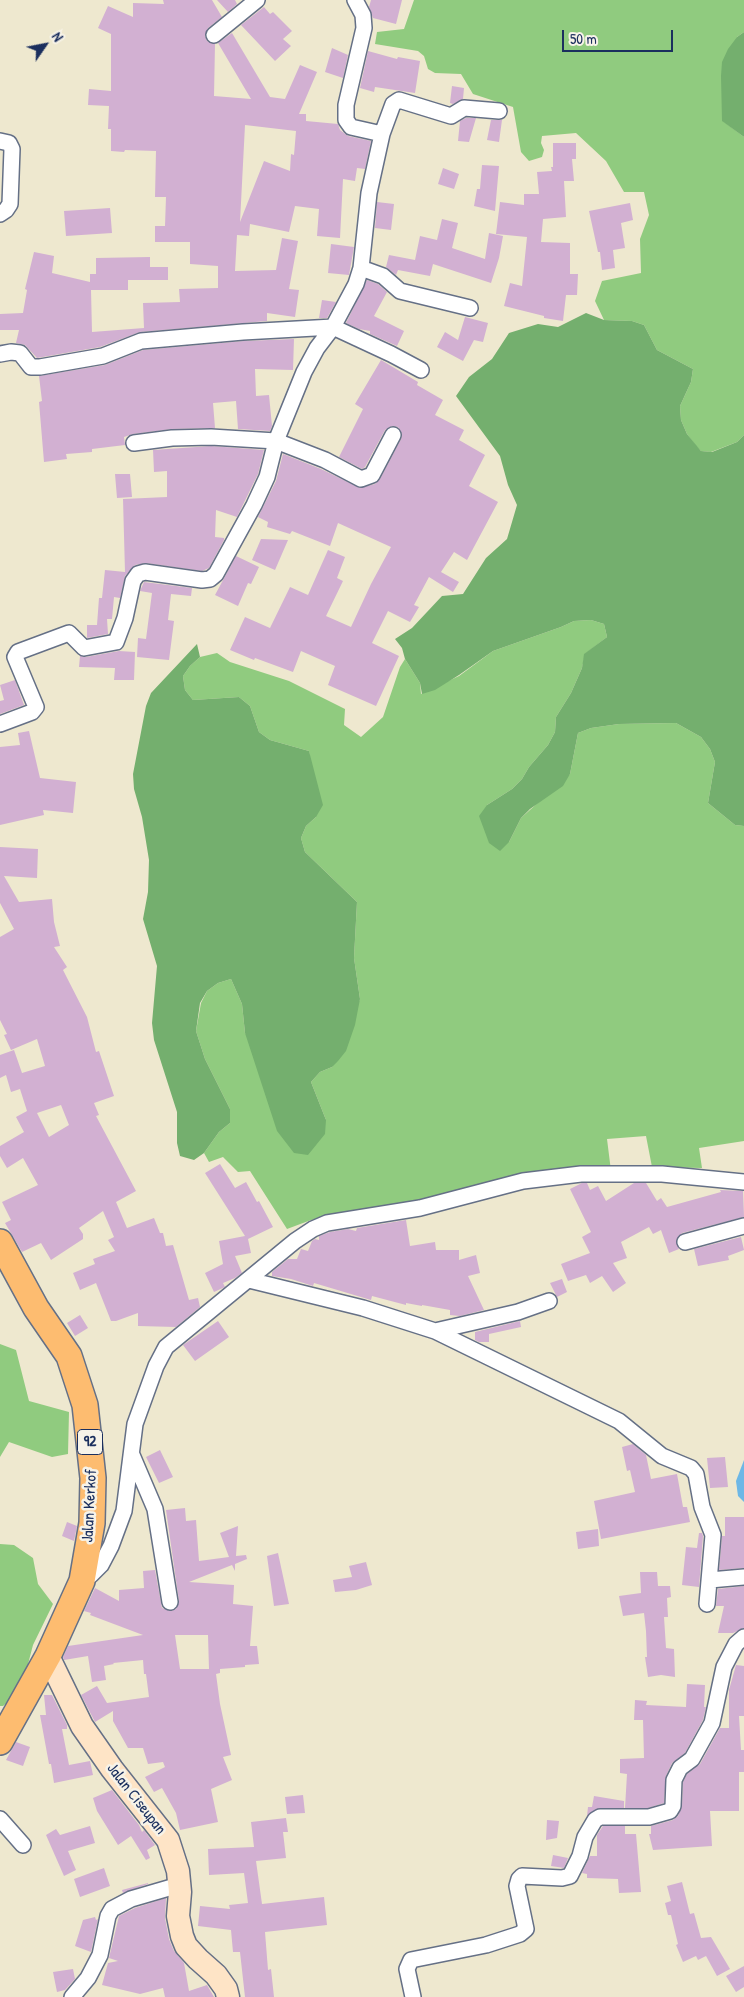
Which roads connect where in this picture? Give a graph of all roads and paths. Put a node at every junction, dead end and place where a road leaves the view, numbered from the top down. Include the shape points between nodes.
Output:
1 (257, 0) edge
2 (355, 0) edge
3 (214, 35) dead end
4 (498, 111) dead end
5 (382, 134) junction
6 (0, 141) edge
7 (0, 214) edge
8 (361, 268) junction
9 (470, 308) dead end
10 (333, 327) junction
11 (0, 354) edge
12 (421, 370) dead end
13 (393, 435) dead end
14 (276, 441) junction
15 (134, 443) dead end
16 (0, 724) edge
17 (744, 1182) edge
18 (744, 1226) edge
19 (0, 1242) edge
20 (685, 1242) dead end
21 (249, 1280) junction
22 (549, 1300) dead end
23 (435, 1332) junction
24 (132, 1455) junction
25 (744, 1577) edge
26 (710, 1580) junction
27 (82, 1581) junction
28 (170, 1602) dead end
29 (708, 1604) dead end
30 (744, 1636) edge
31 (48, 1656) junction
32 (0, 1742) edge
33 (0, 1819) edge
34 (23, 1844) dead end
35 (179, 1885) junction
36 (72, 1997) edge
37 (228, 1997) edge
38 (413, 1997) edge

1 - 3 street
2 - 5 street via 364,28 346,105 346,120 351,127
4 - 5 street via 464,108 451,116 400,100 390,109
5 - 8 street via 369,193
6 - 7 street via 9,143 12,149 10,204
8 - 9 street via 383,276 408,294
8 - 10 street
10 - 11 street via 141,341 103,356 40,367 31,366 20,354
10 - 12 street
10 - 14 street via 304,372
13 - 14 street via 372,476 361,479 325,460
14 - 15 street via 211,436
14 - 16 street via 261,491 216,574 202,580 145,572 138,574 132,581 125,618 116,642 84,648 69,633 18,652 15,657 36,707 32,712
17 - 21 street via 662,1174 581,1174 523,1180 420,1208 327,1223 295,1241
18 - 20 street
19 - 27 main road, Jalan Kerkof / 92 via 36,1308 68,1356 85,1405 94,1478 92,1523
21 - 23 street via 363,1308
21 - 24 street via 166,1347 135,1424
22 - 23 street via 518,1312
23 - 26 street via 619,1421 662,1456 691,1468 696,1474 702,1507 713,1535
24 - 27 street via 124,1511 111,1546 101,1566
24 - 28 street via 155,1509
25 - 26 street
26 - 29 street
27 - 31 main road, Jalan Kerkof / 92
30 - 38 street via 724,1666 712,1723 692,1760 680,1768 674,1780 670,1811 649,1817 600,1817 595,1820 570,1876 522,1876 519,1879 517,1886 526,1929 486,1945 411,1960 407,1969
31 - 32 main road, Jalan Kerkof / 92
31 - 35 main road, Jalan Ciseupan via 82,1726 168,1840
33 - 34 street
35 - 36 street via 132,1899 112,1909 100,1955 88,1978
35 - 37 main road, Jalan Ciseupan via 178,1916 182,1936 192,1952 216,1975

